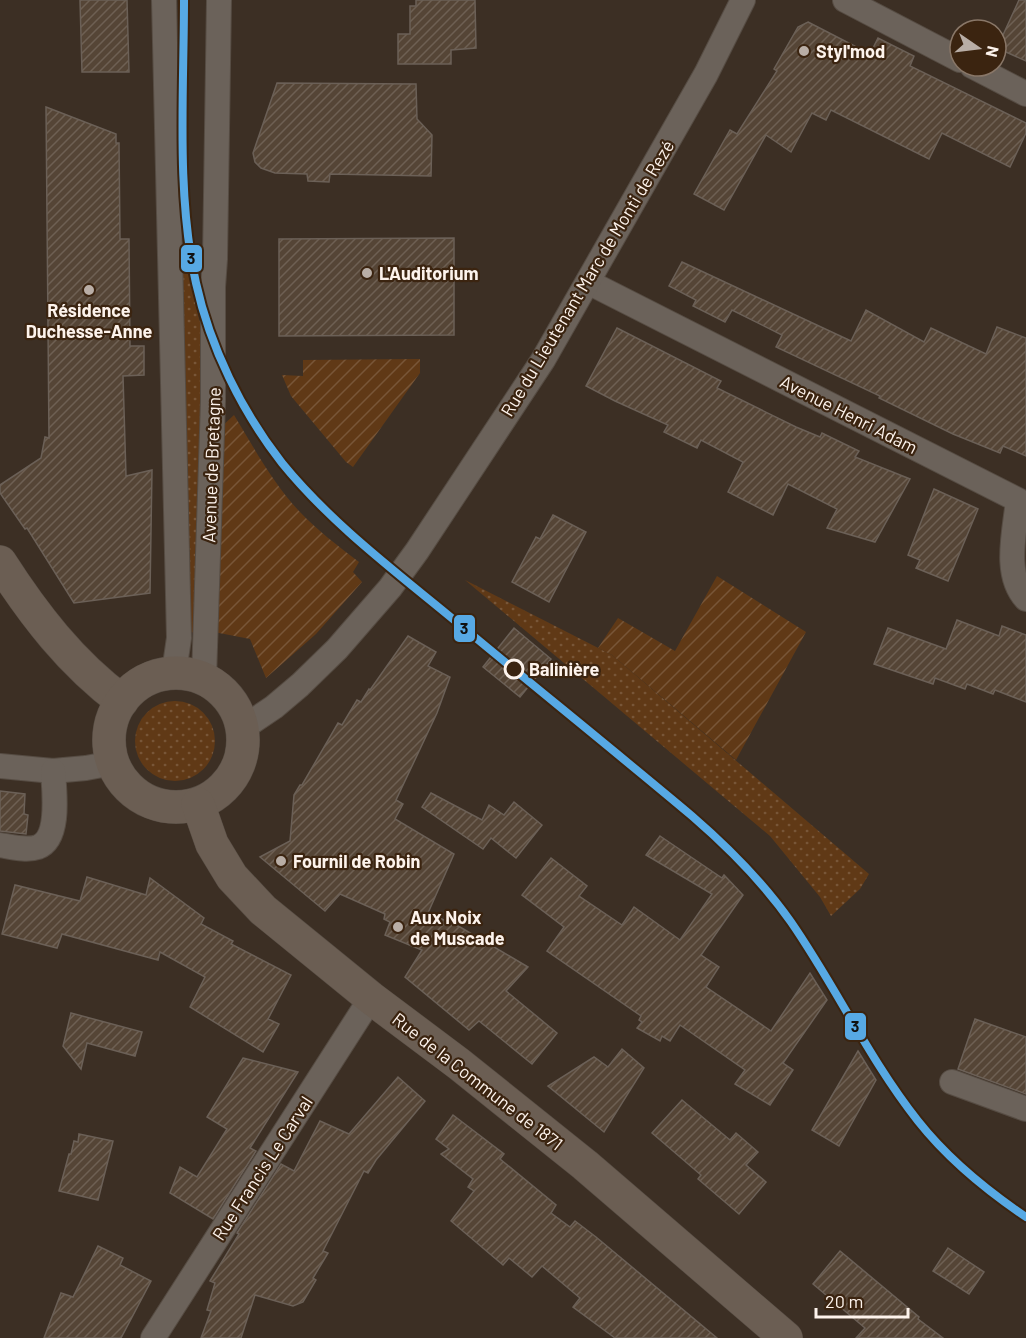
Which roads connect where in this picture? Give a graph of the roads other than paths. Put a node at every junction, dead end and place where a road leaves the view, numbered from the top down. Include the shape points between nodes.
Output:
1 (165, 0) edge
2 (219, 0) edge
3 (743, 0) edge
4 (845, 0) edge
5 (948, 54) edge
6 (995, 78) edge
7 (1026, 94) edge
8 (588, 282) junction
9 (0, 562) edge
10 (1026, 598) edge
11 (189, 675) junction
12 (122, 701) junction
13 (243, 728) junction
14 (113, 763) junction
15 (0, 766) edge
16 (53, 771) junction
17 (198, 804) junction
18 (0, 845) edge
19 (371, 998) junction
20 (952, 1082) dead end
21 (1026, 1109) edge
22 (153, 1338) edge
23 (786, 1338) edge

1 - 11 street, Avenue de Bretagne via 179,638
2 - 11 street, Avenue de Bretagne via 213,401
3 - 8 street, Rue du Lieutenant Marc de Monti de Rezé via 706,74
4 - 5 street
6 - 7 street
8 - 10 street, Avenue Henri Adam via 1018,500 1012,558 1017,589
8 - 13 street, Rue du Lieutenant Marc de Monti de Rezé via 543,360 400,575 337,649 274,706
9 - 12 street via 46,629 84,670
11 - 12 street via 149,678 132,688
11 - 13 street via 218,686 235,706
12 - 14 street via 109,731
13 - 17 street via 243,749 236,770 222,789
14 - 16 street
14 - 17 street via 123,782 152,802 178,807
15 - 16 street
16 - 18 street via 54,827 40,847
17 - 19 street, Rue de la Commune de 1871 via 212,844 250,898
19 - 22 street, Rue Francis Le Carval
19 - 23 street, Rue de la Commune de 1871 via 585,1165
20 - 21 street

